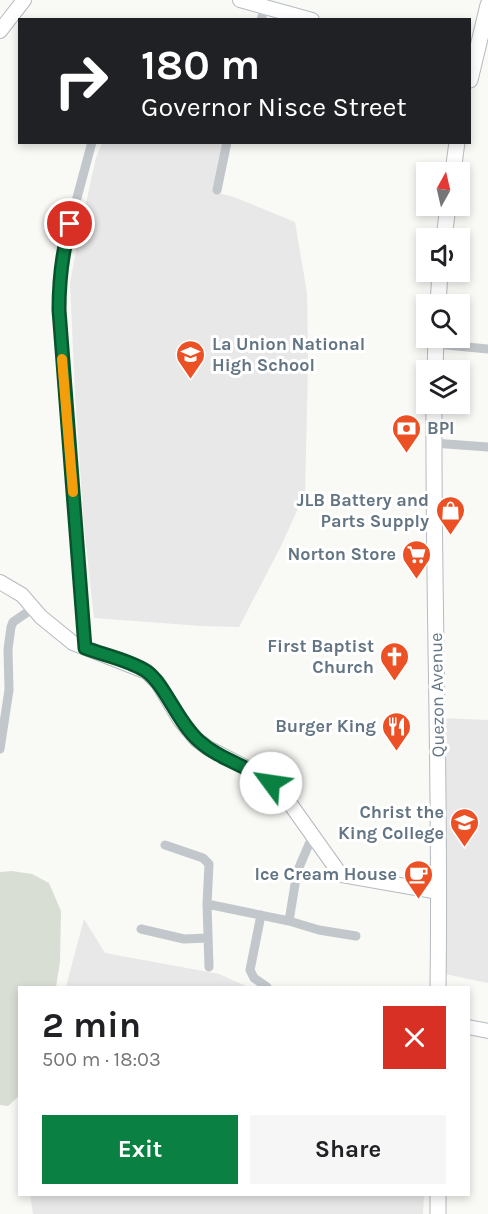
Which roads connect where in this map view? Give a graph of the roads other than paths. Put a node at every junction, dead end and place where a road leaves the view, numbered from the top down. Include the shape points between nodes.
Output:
1 (24, 0) edge
2 (240, 0) edge
3 (488, 4) edge
4 (265, 9) edge
5 (303, 18) edge
6 (0, 31) edge
7 (471, 62) edge
8 (91, 144) edge
9 (227, 144) edge
10 (457, 144) edge
11 (454, 162) edge
12 (217, 190) dead end
13 (470, 346) edge
14 (488, 349) edge
15 (434, 414) edge
16 (433, 443) junction
17 (488, 447) edge
18 (0, 582) edge
19 (32, 609) junction
20 (85, 648) junction
21 (0, 749) edge
22 (313, 835) junction
23 (165, 844) dead end
24 (439, 892) junction
25 (207, 904) junction
26 (261, 915) junction
27 (289, 921) junction
28 (141, 929) dead end
29 (356, 936) dead end
30 (208, 938) junction
31 (209, 967) dead end
32 (266, 986) edge
33 (438, 986) edge
34 (470, 1027) edge
35 (488, 1031) edge
36 (438, 1196) edge
37 (438, 1214) edge

1 - 6 street
2 - 4 street
3 - 7 main road
4 - 5 street
8 - 20 street via 59,278 61,355
9 - 12 street
10 - 11 main road
13 - 14 street
15 - 16 main road, Quezon Avenue
16 - 17 street
16 - 24 main road, Quezon Avenue
18 - 19 street via 22,595
19 - 20 street via 58,632
19 - 21 street via 11,627 9,690
20 - 22 street via 147,672 197,740 261,775 281,791
22 - 24 street via 342,875
22 - 27 street via 297,872
23 - 25 street via 208,862
24 - 33 main road, Quezon Avenue
25 - 26 street
25 - 30 street
26 - 27 street
26 - 32 street via 250,970
27 - 29 street
28 - 30 street via 184,939
30 - 31 street
34 - 35 street
36 - 37 main road

